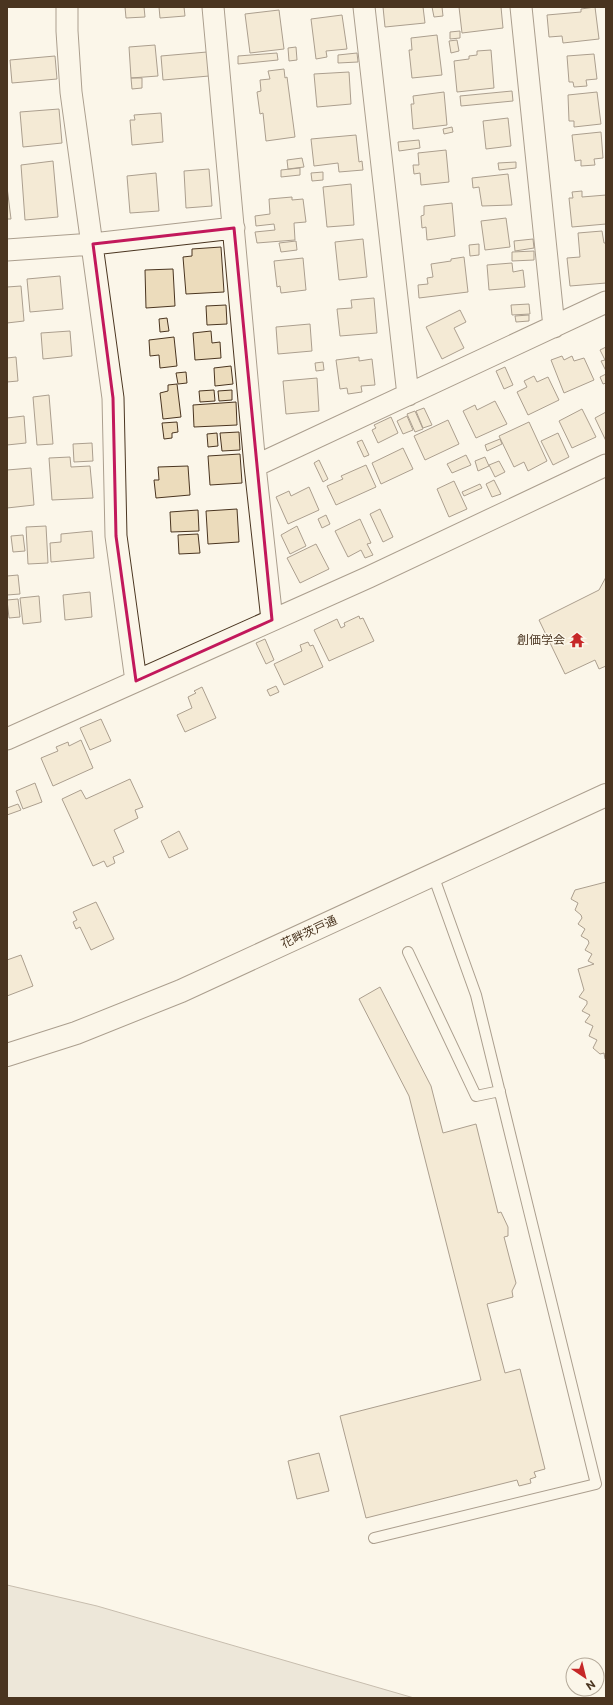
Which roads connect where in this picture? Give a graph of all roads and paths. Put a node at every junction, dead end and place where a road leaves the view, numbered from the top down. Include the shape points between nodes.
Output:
1 (68, 7) edge
2 (213, 7) edge
3 (364, 7) edge
4 (521, 7) edge
5 (234, 228) junction
6 (93, 244) junction
7 (7, 250) edge
8 (606, 302) edge
9 (554, 327) junction
10 (408, 395) junction
11 (255, 466) junction
12 (606, 466) edge
13 (272, 620) junction
14 (136, 681) junction
15 (7, 739) edge
16 (606, 795) edge
17 (433, 875) junction
18 (408, 952) dead end
19 (7, 1055) edge
20 (500, 1091) junction
21 (374, 1538) dead end

1 - 6 street via 71,92
2 - 5 street
3 - 10 street
4 - 9 street
5 - 6 street
5 - 11 street
6 - 7 street
6 - 14 street via 113,398 116,536
8 - 9 street
9 - 10 street
10 - 11 street
11 - 13 street
12 - 13 street
13 - 14 street
14 - 15 street
16 - 17 main road, 花畔茨戸通
17 - 19 main road, 花畔茨戸通 via 181,991 76,1033
17 - 20 lane via 476,995
18 - 20 lane via 476,1096
20 - 21 lane via 596,1484

